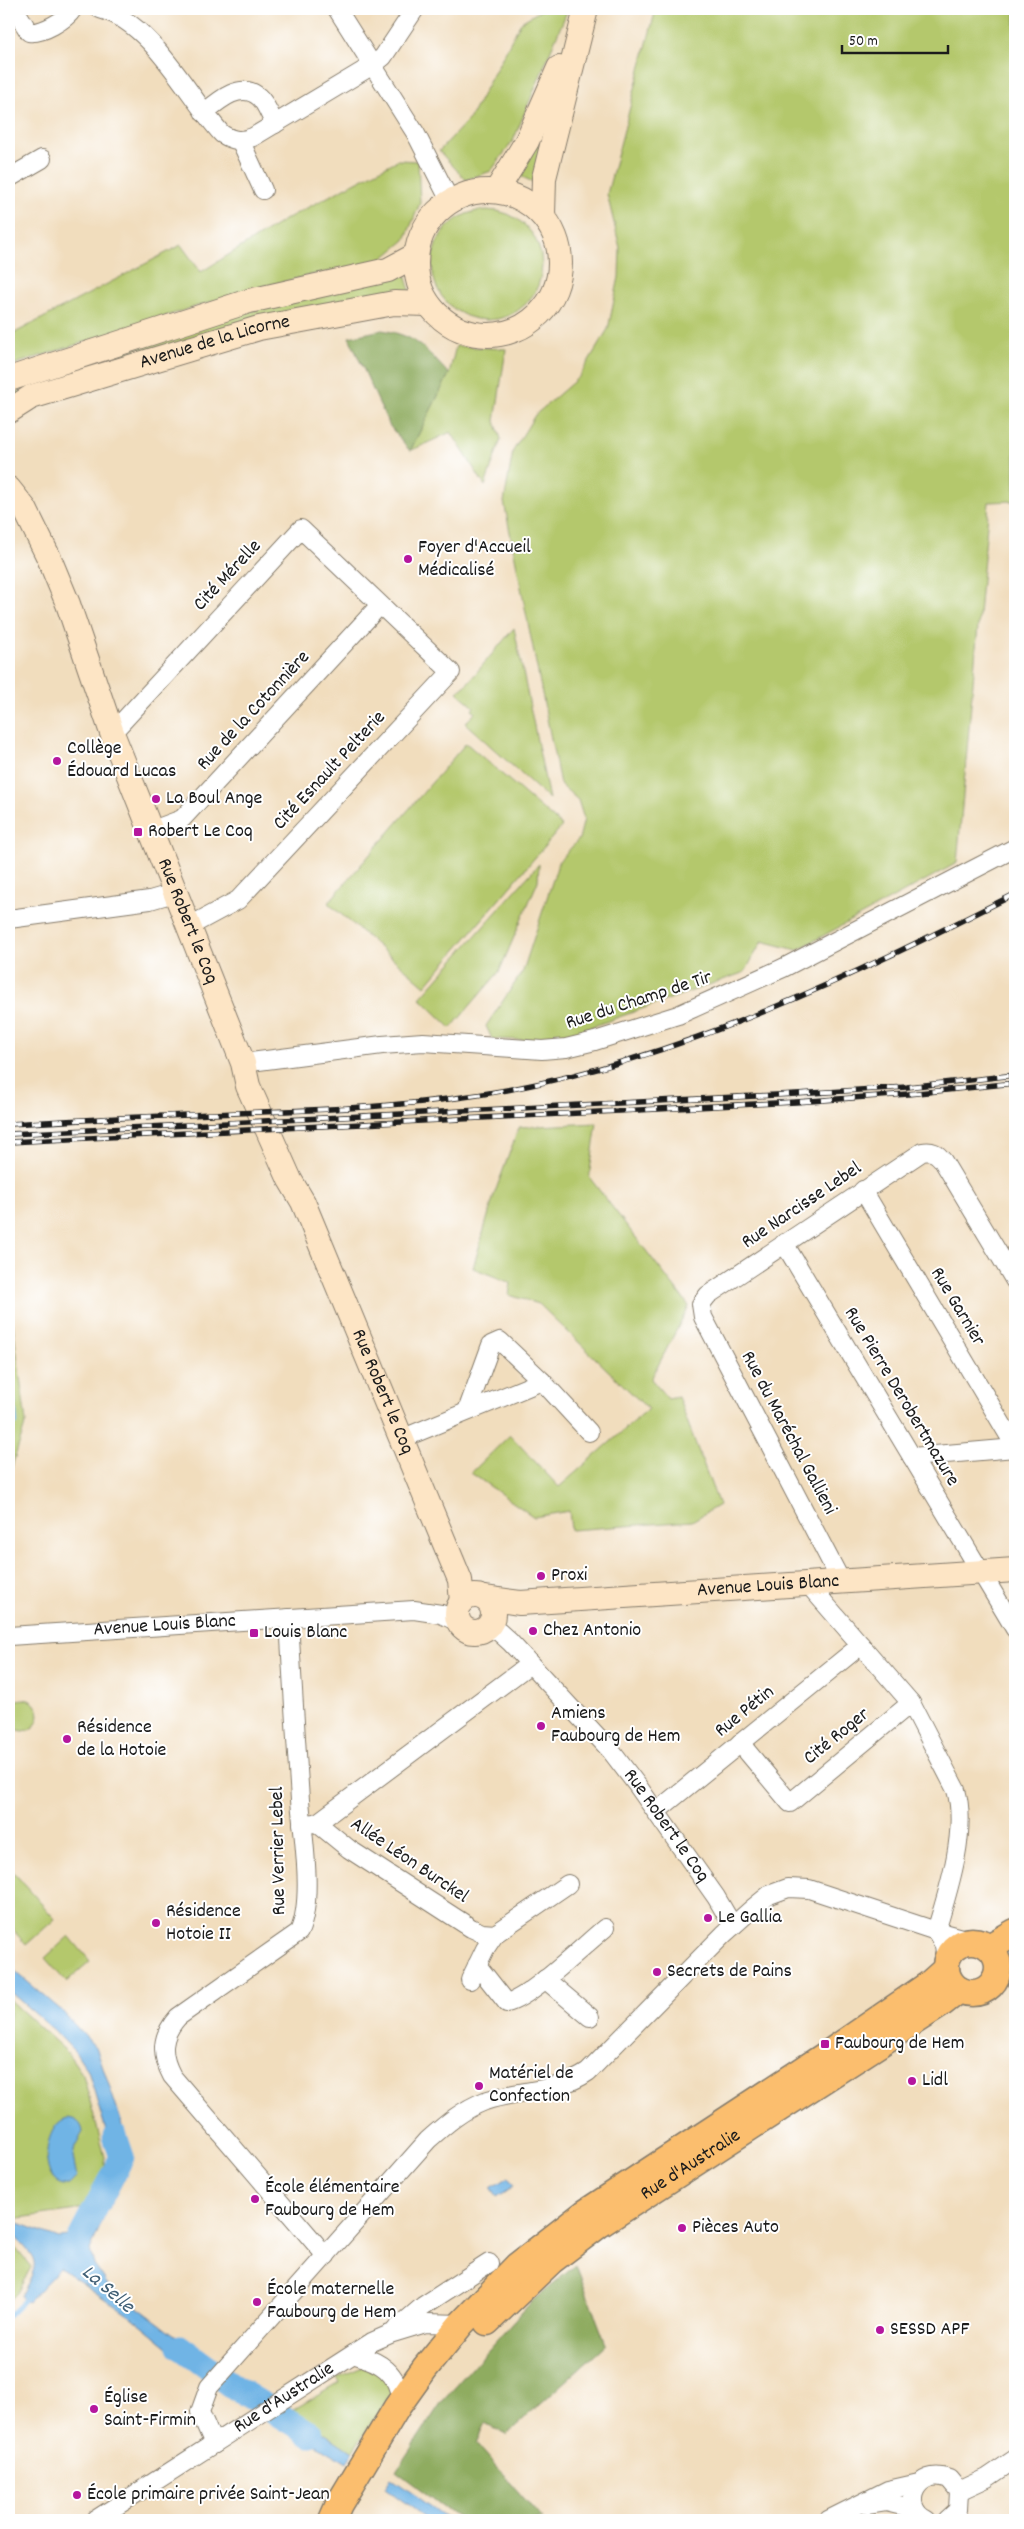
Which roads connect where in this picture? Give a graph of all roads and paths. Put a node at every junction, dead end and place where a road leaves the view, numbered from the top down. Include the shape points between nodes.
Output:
1 (73, 9) edge
2 (100, 9) edge
3 (337, 9) edge
4 (415, 9) edge
5 (585, 9) edge
6 (16, 10) edge
7 (373, 66) junction
8 (204, 113) junction
9 (275, 124) junction
10 (241, 142) junction
11 (42, 159) dead end
12 (9, 178) edge
13 (264, 190) dead end
14 (497, 190) junction
15 (450, 201) junction
16 (543, 214) junction
17 (416, 254) junction
18 (428, 304) junction
19 (9, 379) edge
20 (9, 411) edge
21 (9, 489) edge
22 (9, 509) edge
23 (34, 528) junction
24 (380, 605) junction
25 (112, 733) junction
26 (150, 831) junction
27 (1015, 848) edge
28 (174, 893) junction
29 (9, 919) edge
30 (188, 927) junction
31 (244, 1063) junction
32 (862, 1190) junction
33 (784, 1244) junction
34 (1015, 1281) edge
35 (701, 1304) joint
36 (542, 1382) junction
37 (468, 1411) junction
38 (589, 1432) dead end
39 (401, 1439) junction
40 (1015, 1447) edge
41 (912, 1457) junction
42 (1015, 1570) edge
43 (981, 1572) junction
44 (841, 1581) junction
45 (808, 1584) junction
46 (469, 1607) junction
47 (289, 1618) junction
48 (1015, 1629) edge
49 (9, 1636) edge
50 (861, 1645) junction
51 (530, 1664) junction
52 (911, 1703) junction
53 (740, 1743) junction
54 (657, 1812) junction
55 (310, 1823) junction
56 (568, 1884) dead end
57 (733, 1926) junction
58 (605, 1928) dead end
59 (936, 1931) junction
60 (1015, 1932) edge
61 (495, 1934) junction
62 (994, 1953) edge
63 (950, 1973) junction
64 (545, 1979) junction
65 (590, 2017) dead end
66 (326, 2256) junction
67 (489, 2263) dead end
68 (461, 2324) junction
69 (390, 2334) junction
70 (356, 2355) junction
71 (435, 2369) junction
72 (401, 2400) junction
73 (214, 2444) junction
74 (1015, 2459) edge
75 (919, 2483) junction
76 (959, 2492) junction
77 (859, 2506) junction
78 (922, 2517) edge
79 (951, 2519) edge
80 (95, 2520) edge
81 (332, 2520) edge
82 (352, 2520) edge
83 (828, 2520) edge

1 - 6 street via 69,15 36,33 29,32
2 - 8 street via 121,17 142,35
3 - 7 street
4 - 7 street via 383,57
5 - 14 street via 527,141
5 - 16 street via 544,178
7 - 9 street
7 - 15 street via 416,134
8 - 9 street via 223,97 250,91 260,97
8 - 10 street via 222,134
9 - 10 street
10 - 13 street
11 - 12 street
14 - 15 street via 473,191
14 - 16 street via 514,194
15 - 17 street via 433,215 421,233
16 - 18 street via 556,235 561,258 559,282 549,303 532,320 512,332 488,336 465,332 444,321
17 - 18 street via 418,280
17 - 19 street, Avenue de la Licorne via 388,270 249,301
18 - 20 street, Avenue de la Licorne via 394,303 259,328 31,397
21 - 23 street, Rue Robert le Coq
22 - 23 street, Rue Robert le Coq
23 - 25 street, Rue Robert le Coq via 68,604
24 - 25 street, Cité Mérelle via 301,529
24 - 26 street, Rue de la Cotonnière via 182,819
24 - 30 street, Cité Esnault Pelterie via 451,672 238,900
25 - 26 street, Rue Robert le Coq
26 - 28 street, Rue Robert le Coq
27 - 31 street, Rue du Champ de Tir via 759,980 678,1015 595,1041 542,1050 423,1042 382,1044
28 - 29 street via 150,900
28 - 30 street, Rue Robert le Coq
30 - 31 street, Rue Robert le Coq
31 - 39 street, Rue Robert le Coq via 271,1111 303,1202
32 - 33 street, Rue Narcisse Lebel
32 - 34 street, Rue Narcisse Lebel via 922,1152 932,1151 943,1161
32 - 40 street, Rue Garnier
33 - 35 street, Rue Narcisse Lebel via 708,1295
33 - 41 street, Rue Pierre Derobertmazure
35 - 44 street, Rue du Maréchal Gallieni via 703,1316
36 - 37 street
36 - 37 street via 500,1341 495,1341 491,1344
36 - 38 street
37 - 39 street
39 - 46 street, Rue Robert le Coq
40 - 41 street
41 - 43 street, Rue Pierre Derobertmazure
42 - 43 street, Avenue Louis Blanc
43 - 44 street, Avenue Louis Blanc
43 - 48 street, Rue Pierre Derobertmazure
44 - 45 street, Avenue Louis Blanc
45 - 46 street, Avenue Louis Blanc
45 - 50 street
46 - 47 street, Avenue Louis Blanc
46 - 51 street, Rue Robert le Coq via 500,1632
47 - 49 street, Avenue Louis Blanc
47 - 55 street, Rue Verrier Lebel
50 - 52 street
50 - 53 street, Rue Pétin
51 - 54 street, Rue Robert le Coq via 611,1751
51 - 55 street
52 - 53 street, Cité Roger via 790,1803
52 - 59 street via 960,1802 949,1888
53 - 54 street, Rue Pétin
54 - 57 street, Rue Robert le Coq
55 - 61 street, Allée Léon Burckel via 471,1928
55 - 66 street, Rue Verrier Lebel via 306,1905 298,1932 178,2017 165,2034 163,2047 164,2060 172,2076
56 - 61 street
57 - 59 street via 769,1895 797,1888 809,1889
57 - 66 street via 588,2072 574,2082 487,2101 449,2120
58 - 64 street
59 - 62 street
59 - 63 street via 944,1945
60 - 62 main road
61 - 64 street via 473,1972 507,2003
62 - 63 main road via 956,1946
62 - 63 main road via 996,1977 987,1988 973,1993
63 - 68 main road, Rue d'Australie via 585,2212 517,2266
63 - 71 main road, Rue d'Australie via 933,2010 600,2224 552,2261
64 - 65 street
66 - 73 street via 209,2386 200,2412
67 - 69 street, Rue d'Australie via 422,2306
68 - 69 street, Rue d'Australie via 426,2323
68 - 71 main road, Rue d'Australie
69 - 70 street, Rue d'Australie via 372,2342
70 - 72 street, Rue d'Australie via 385,2366 396,2379
70 - 73 street, Rue d'Australie
71 - 72 main road
71 - 82 main road
72 - 81 main road
73 - 80 street, Rue d'Australie
74 - 76 street
75 - 76 street via 926,2478 942,2476 955,2484
75 - 77 street via 888,2490
75 - 78 street via 914,2496
76 - 79 street via 960,2504
77 - 78 street via 886,2502
77 - 83 street

